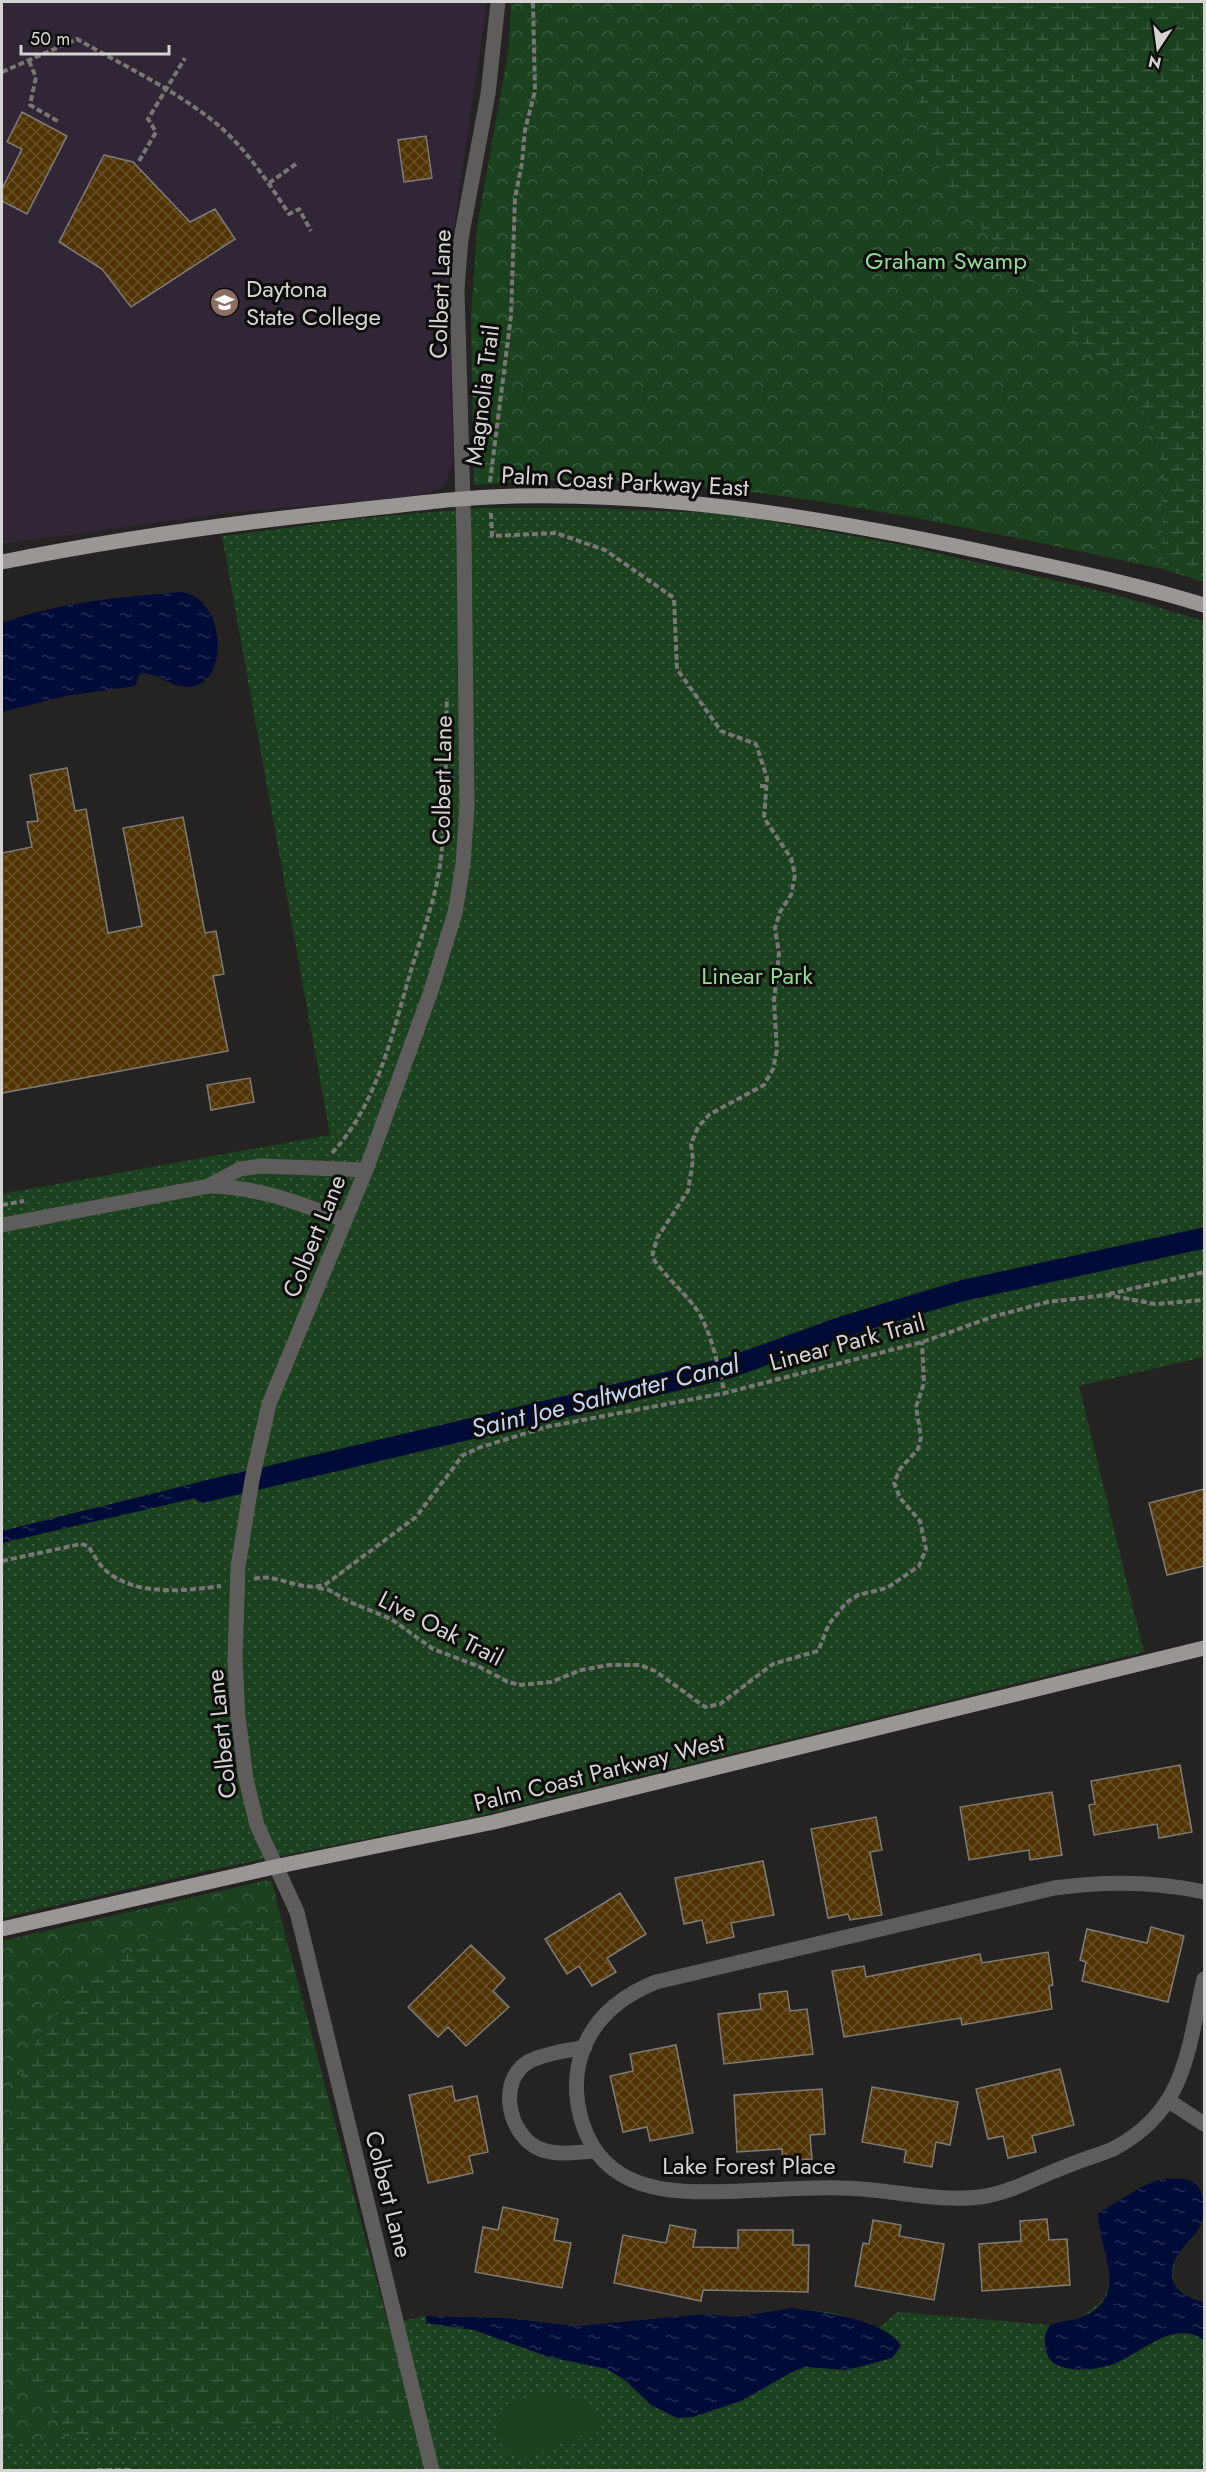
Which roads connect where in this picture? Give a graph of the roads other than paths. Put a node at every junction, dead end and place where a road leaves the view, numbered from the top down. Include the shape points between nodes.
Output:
1 (498, 2) edge
2 (463, 499) junction
3 (2, 562) edge
4 (1204, 605) edge
5 (366, 1170) junction
6 (209, 1186) junction
7 (345, 1220) junction
8 (2, 1225) edge
9 (1204, 1648) edge
10 (274, 1867) junction
11 (1204, 1892) edge
12 (2, 1929) edge
13 (1204, 1979) edge
14 (585, 2047) junction
15 (1169, 2102) junction
16 (1204, 2124) edge
17 (596, 2151) junction
18 (432, 2470) edge

1 - 2 street, Colbert Lane via 488,94 458,267
2 - 3 main road, Palm Coast Parkway East via 254,521
2 - 4 main road, Palm Coast Parkway East via 547,496 715,504 1040,564
2 - 5 street, Colbert Lane via 467,807 461,874 455,913 431,991
5 - 6 street via 261,1166 240,1169
5 - 7 street, Colbert Lane
6 - 7 street via 241,1186
6 - 8 street
7 - 10 street, Colbert Lane via 269,1404 236,1584 235,1660 246,1779 252,1809
9 - 10 main road, Palm Coast Parkway West via 494,1822
10 - 12 main road, Palm Coast Parkway West
10 - 18 street, Colbert Lane via 297,1912
11 - 14 street, Lake Forest Place via 1143,1884 1054,1888 656,1982 636,1990 609,2009
13 - 15 street, Lake Forest Place via 1186,2055
14 - 17 street, Lake Forest Place via 578,2068 577,2102
14 - 17 street via 530,2061 514,2079 509,2108 519,2132 539,2149 567,2153
15 - 16 street
15 - 17 street, Lake Forest Place via 1139,2132 1113,2149 1017,2188 982,2197 842,2188 670,2192 629,2179

